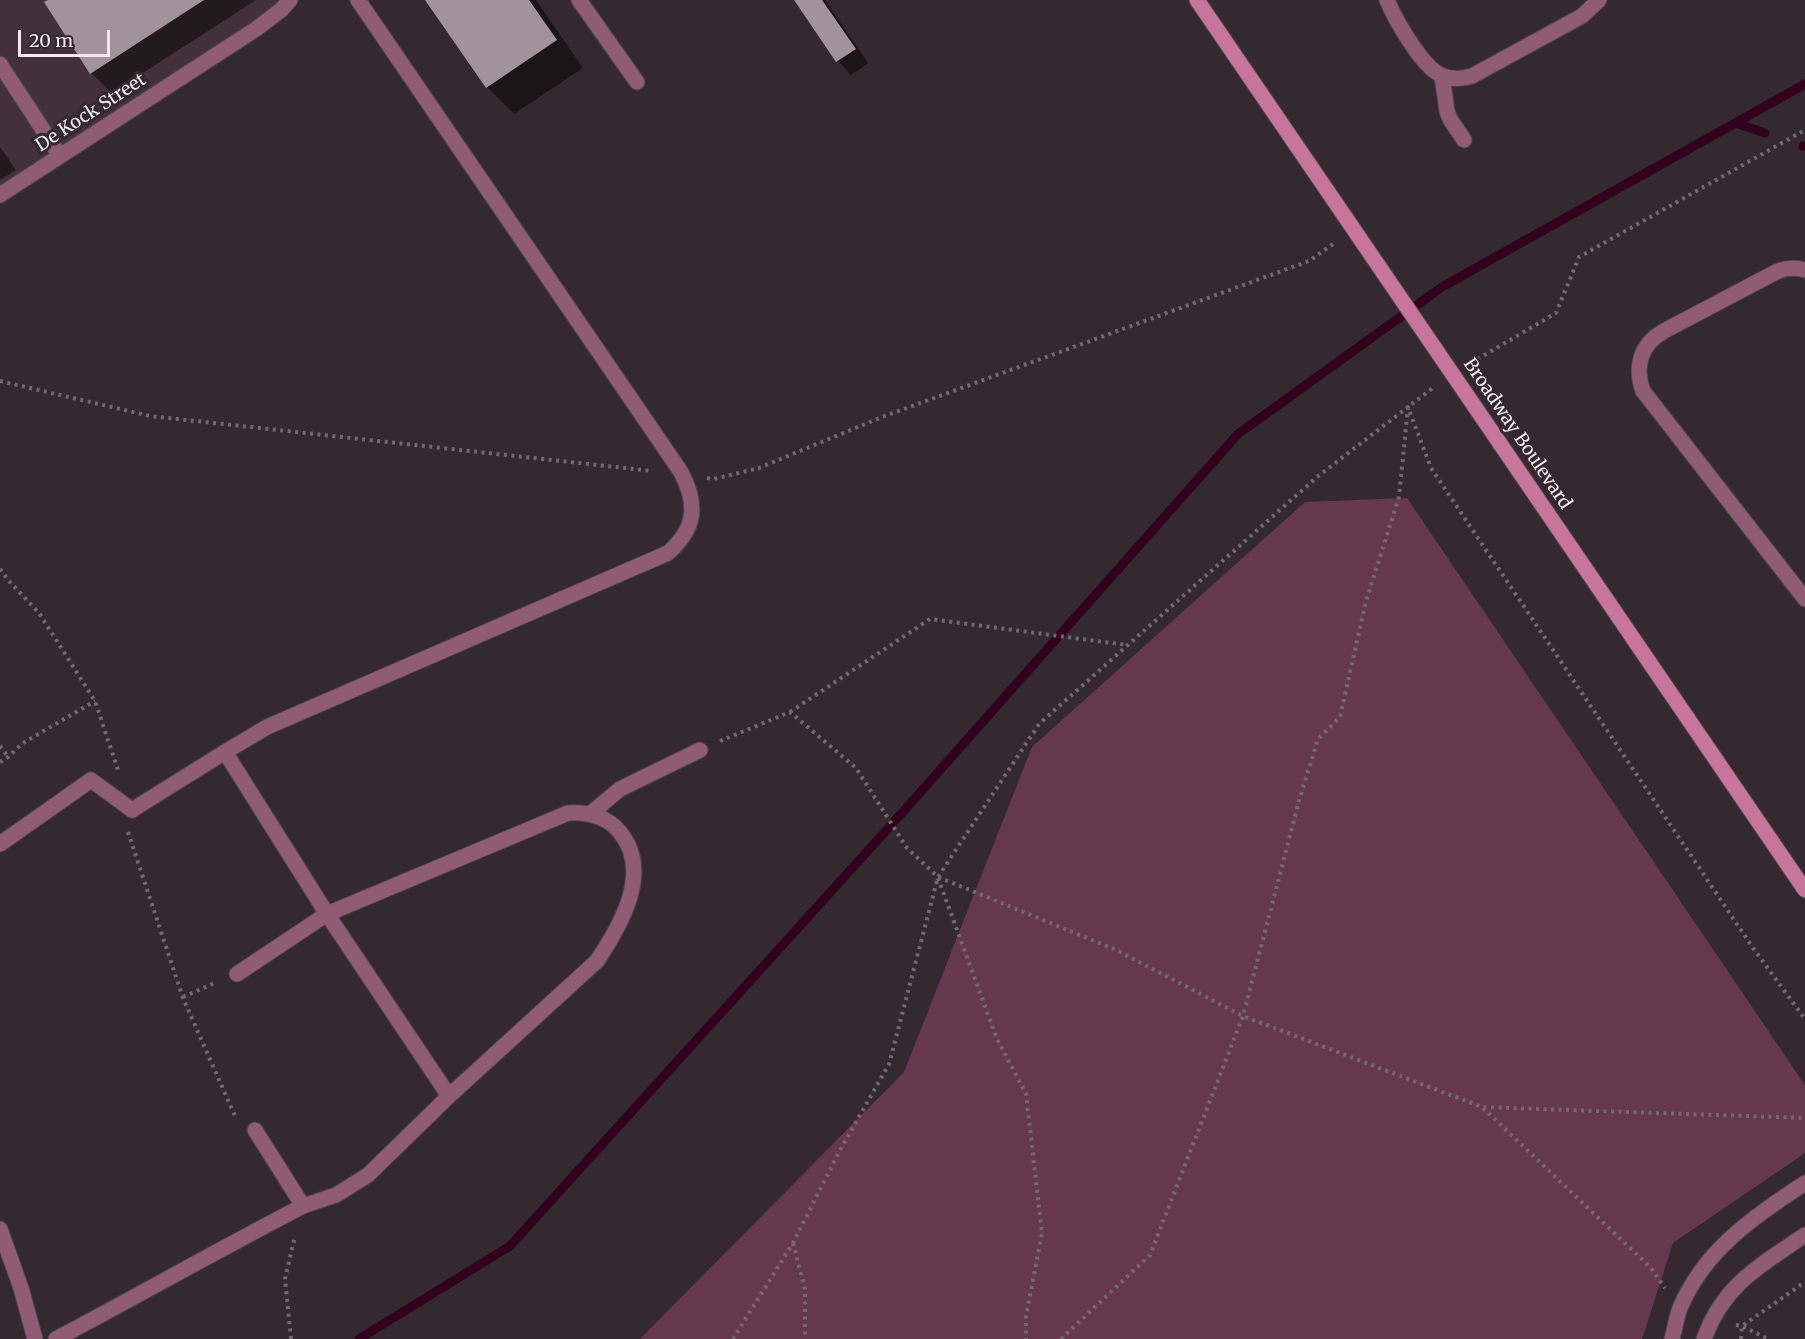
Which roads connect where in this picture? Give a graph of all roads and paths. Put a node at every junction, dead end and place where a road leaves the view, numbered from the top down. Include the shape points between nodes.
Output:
1 (290, 0) edge
2 (358, 0) edge
3 (579, 0) edge
4 (1197, 0) edge
5 (1387, 0) edge
6 (1599, 0) edge
7 (0, 64) edge
8 (1442, 76) junction
9 (637, 82) dead end
10 (1805, 130) edge
11 (1464, 140) dead end
12 (60, 156) junction
13 (0, 195) edge
14 (1354, 230) junction
15 (1805, 270) edge
16 (1478, 358) dead end
17 (1449, 370) junction
18 (0, 381) edge
19 (1408, 407) junction
20 (682, 475) junction
21 (0, 569) edge
22 (0, 580) edge
23 (8, 580) junction
24 (1805, 599) edge
25 (1128, 645) junction
26 (95, 701) junction
27 (790, 712) junction
28 (0, 747) edge
29 (700, 750) joint
30 (225, 752) junction
31 (8, 757) junction
32 (0, 762) edge
33 (132, 810) junction
34 (590, 814) junction
35 (0, 844) edge
36 (938, 877) junction
37 (1805, 890) edge
38 (327, 914) junction
39 (237, 974) joint
40 (183, 998) junction
41 (1243, 1016) junction
42 (1805, 1019) edge
43 (449, 1096) junction
44 (1482, 1107) junction
45 (1805, 1118) edge
46 (255, 1130) joint
47 (1805, 1183) edge
48 (303, 1206) junction
49 (0, 1229) edge
50 (1805, 1235) edge
51 (793, 1243) junction
52 (1805, 1282) edge
53 (1680, 1309) junction
54 (1710, 1323) junction
55 (1742, 1326) junction
56 (35, 1339) edge
57 (56, 1339) edge
58 (291, 1339) edge
59 (733, 1339) edge
60 (806, 1339) edge
61 (1026, 1339) edge
62 (1061, 1339) edge
63 (1672, 1339) edge
64 (1704, 1339) edge
65 (1741, 1339) edge
66 (1768, 1339) edge

1 - 12 street, De Kock Street via 256,29
2 - 20 street
3 - 9 street
4 - 14 main road, Broadway Boulevard
5 - 8 street via 1425,62
6 - 8 street via 1582,16 1472,76
7 - 12 street
8 - 11 street via 1450,119
10 - 16 path via 1579,257 1556,313
12 - 13 street, De Kock Street
14 - 17 main road, Broadway Boulevard
14 - 20 path via 1309,261 882,417 759,468 714,479
15 - 24 street via 1778,271 1654,337 1641,356 1639,379 1643,391
17 - 19 path
17 - 37 main road, Broadway Boulevard
18 - 20 path via 150,416
19 - 25 path via 1317,477
19 - 41 path via 1399,497 1366,601 1340,717 1318,739
19 - 42 path via 1431,468 1753,948
20 - 30 street via 692,500 692,515 680,543 668,553 267,727
21 - 23 path
22 - 23 path
23 - 26 path via 39,613
25 - 27 path via 930,619
25 - 36 path via 1039,724
26 - 31 path via 23,743
26 - 33 path
27 - 29 path
27 - 36 path via 856,768 907,849
28 - 31 path
29 - 34 street via 620,789
30 - 33 street
30 - 38 street
31 - 32 path
33 - 35 street via 91,780
33 - 40 path via 125,822
34 - 38 street via 568,813
34 - 43 street via 616,827 631,849 634,862 630,894 612,939 597,962
36 - 41 path via 1114,949
36 - 51 path via 889,1064 838,1152
36 - 61 path via 997,1039 1026,1094 1042,1233 1026,1316
38 - 39 street
38 - 43 street
39 - 40 path
40 - 46 path via 235,1116
41 - 44 path
41 - 62 path via 1150,1255
43 - 48 street via 368,1175 336,1195
44 - 45 path
44 - 53 path via 1651,1268
46 - 48 street
47 - 53 street via 1765,1209 1718,1249 1699,1272
48 - 57 street
48 - 58 path via 285,1279
49 - 56 street
50 - 54 street via 1736,1285
51 - 59 path
51 - 60 path via 805,1289
52 - 55 path
53 - 63 street
54 - 55 path
54 - 64 street
55 - 65 path
55 - 66 path

